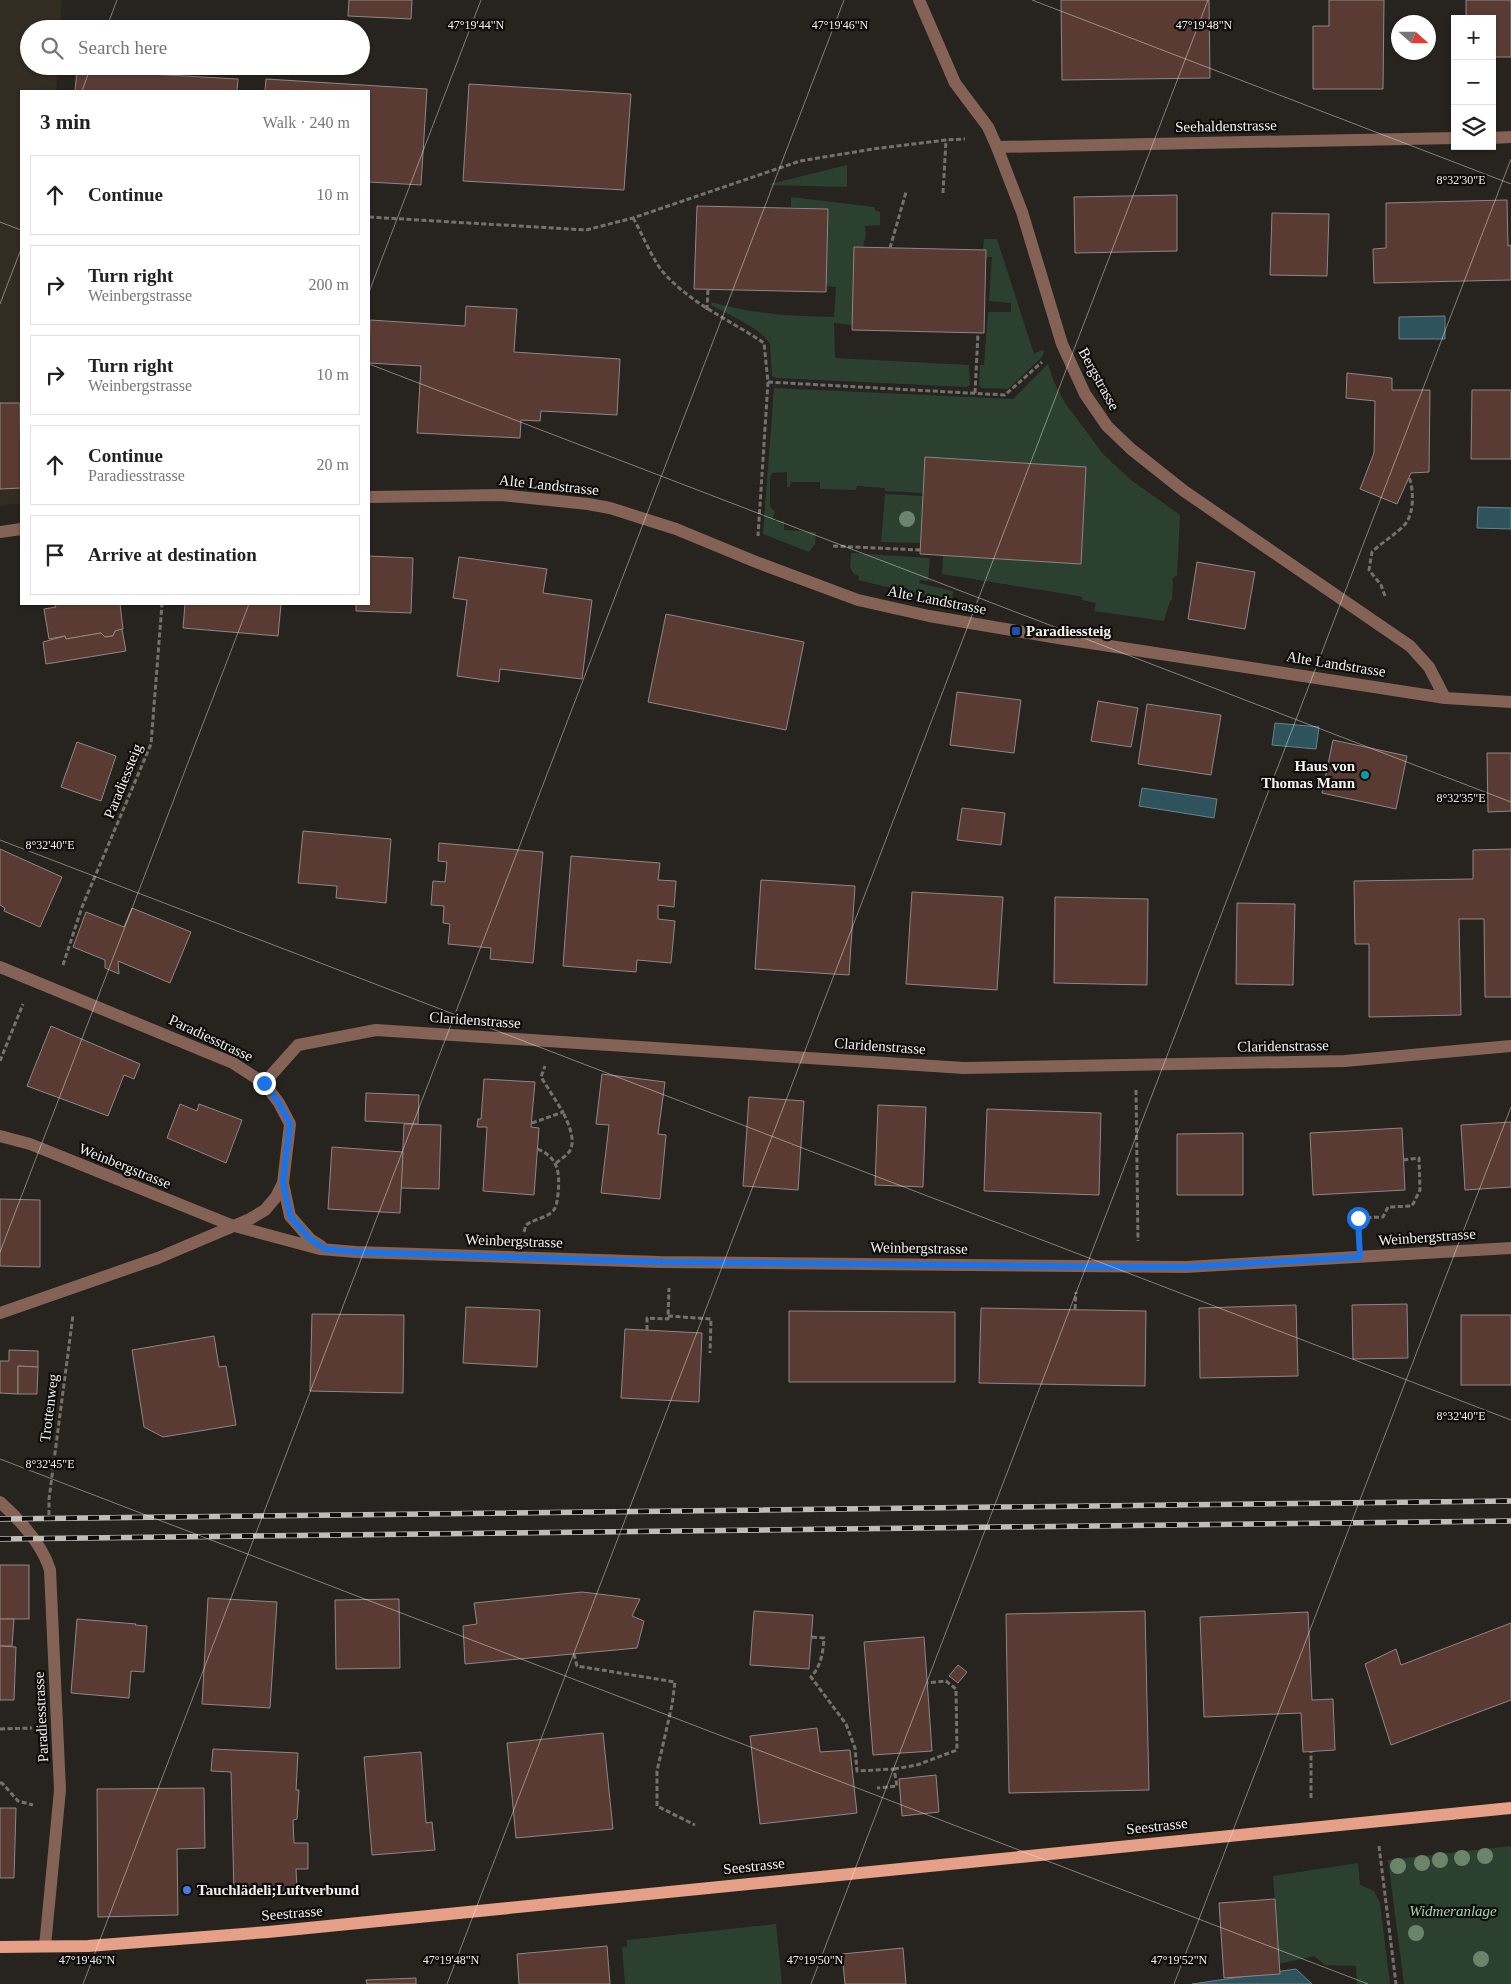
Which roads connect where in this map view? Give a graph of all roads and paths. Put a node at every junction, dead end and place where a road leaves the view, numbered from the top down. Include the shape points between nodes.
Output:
1 (919, 0) edge
2 (1511, 137) edge
3 (1451, 138) edge
4 (1496, 138) edge
5 (946, 140) junction
6 (997, 147) junction
7 (906, 192) dead end
8 (943, 193) dead end
9 (370, 217) edge
10 (633, 218) junction
11 (890, 248) dead end
12 (708, 289) dead end
13 (707, 310) junction
14 (978, 333) dead end
15 (1062, 344) junction
16 (768, 382) junction
17 (975, 393) junction
18 (1409, 477) dead end
19 (370, 497) edge
20 (20, 529) edge
21 (0, 532) edge
22 (833, 546) dead end
23 (920, 550) dead end
24 (756, 562) junction
25 (1389, 602) dead end
26 (162, 605) edge
27 (1445, 698) junction
28 (1511, 702) edge
29 (65, 958) dead end
30 (0, 967) edge
31 (17, 1019) dead end
32 (1511, 1046) edge
33 (0, 1061) edge
34 (1135, 1066) junction
35 (541, 1077) dead end
36 (264, 1083) junction
37 (564, 1112) junction
38 (532, 1123) dead end
39 (0, 1136) edge
40 (537, 1149) dead end
41 (1404, 1160) dead end
42 (556, 1163) junction
43 (283, 1182) junction
44 (231, 1225) junction
45 (1511, 1248) edge
46 (325, 1249) junction
47 (519, 1257) junction
48 (1360, 1257) junction
49 (670, 1262) junction
50 (1138, 1267) junction
51 (0, 1313) edge
52 (668, 1316) junction
53 (72, 1321) dead end
54 (647, 1330) dead end
55 (710, 1353) dead end
56 (49, 1499) dead end
57 (0, 1502) edge
58 (812, 1637) dead end
59 (574, 1654) dead end
60 (927, 1683) dead end
61 (58, 1728) junction
62 (0, 1729) edge
63 (1311, 1752) dead end
64 (894, 1770) junction
65 (0, 1783) edge
66 (877, 1788) dead end
67 (1311, 1798) dead end
68 (1511, 1808) edge
69 (58, 1818) junction
70 (1376, 1821) junction
71 (695, 1825) dead end
72 (0, 1946) edge
73 (45, 1946) junction
74 (1396, 1984) edge

1 - 6 street, Bergstrasse via 955,83 988,127
2 - 4 street
3 - 6 street, Seehaldenstrasse
5 - 6 path via 974,139
5 - 8 path
5 - 10 path via 800,161
6 - 15 street, Bergstrasse via 1022,212
7 - 11 path
9 - 10 path via 586,230
10 - 13 path via 663,271
12 - 13 path
13 - 16 path via 764,343
14 - 17 path
15 - 17 path via 1005,395
15 - 27 street, Bergstrasse via 1085,394 1107,426 1131,450 1184,491 1410,646 1429,667
16 - 17 path
16 - 24 path
18 - 25 path via 1413,501 1406,523 1372,552 1368,570 1381,585
19 - 24 street, Alte Landstrasse via 501,496 588,504 676,530
20 - 21 street
22 - 23 path
24 - 27 street, Alte Landstrasse via 858,600 929,616
26 - 29 path, Paradiessteig via 151,744 82,906
27 - 28 street, Alte Landstrasse
30 - 36 street, Paradiesstrasse via 233,1063
31 - 33 path
32 - 34 street, Claridenstrasse via 1345,1060
34 - 36 street, Claridenstrasse via 964,1068 376,1030 298,1046
34 - 50 path
35 - 37 path
36 - 43 street, Paradiesstrasse via 290,1124
37 - 38 path
37 - 42 path via 572,1144 570,1151
39 - 44 street, Weinbergstrasse via 30,1144
40 - 42 path via 546,1152
41 - 48 path via 1419,1158 1420,1190 1412,1206 1388,1207 1383,1217 1358,1218
42 - 47 path via 560,1177 556,1206 551,1213 526,1225
43 - 44 street, Paradiesstrasse via 276,1197 264,1210
43 - 46 street via 290,1216 310,1239
44 - 46 street, Weinbergstrasse
44 - 51 street, Paradiesstrasse via 158,1258
45 - 48 street, Weinbergstrasse
46 - 47 street, Weinbergstrasse
47 - 49 street, Weinbergstrasse
48 - 50 street, Weinbergstrasse
49 - 50 street, Weinbergstrasse
49 - 52 path
52 - 54 path via 668,1319 647,1318
52 - 55 path via 711,1319
53 - 56 path, Trottenweg
57 - 61 street, Paradiesstrasse via 38,1544 50,1570
58 - 64 path via 824,1638 818,1670 811,1677 846,1724 855,1748 857,1771
59 - 71 path via 577,1666 675,1682 657,1771 657,1806
60 - 64 path via 946,1681 956,1689 957,1750
61 - 62 path
61 - 69 street, Paradiesstrasse
63 - 67 path
64 - 66 path via 896,1786
65 - 69 path via 18,1801 37,1806
68 - 70 main road, Seestrasse
69 - 73 street, Paradiesstrasse
70 - 73 main road, Seestrasse via 268,1932 88,1946
70 - 74 path
72 - 73 main road, Seestrasse

